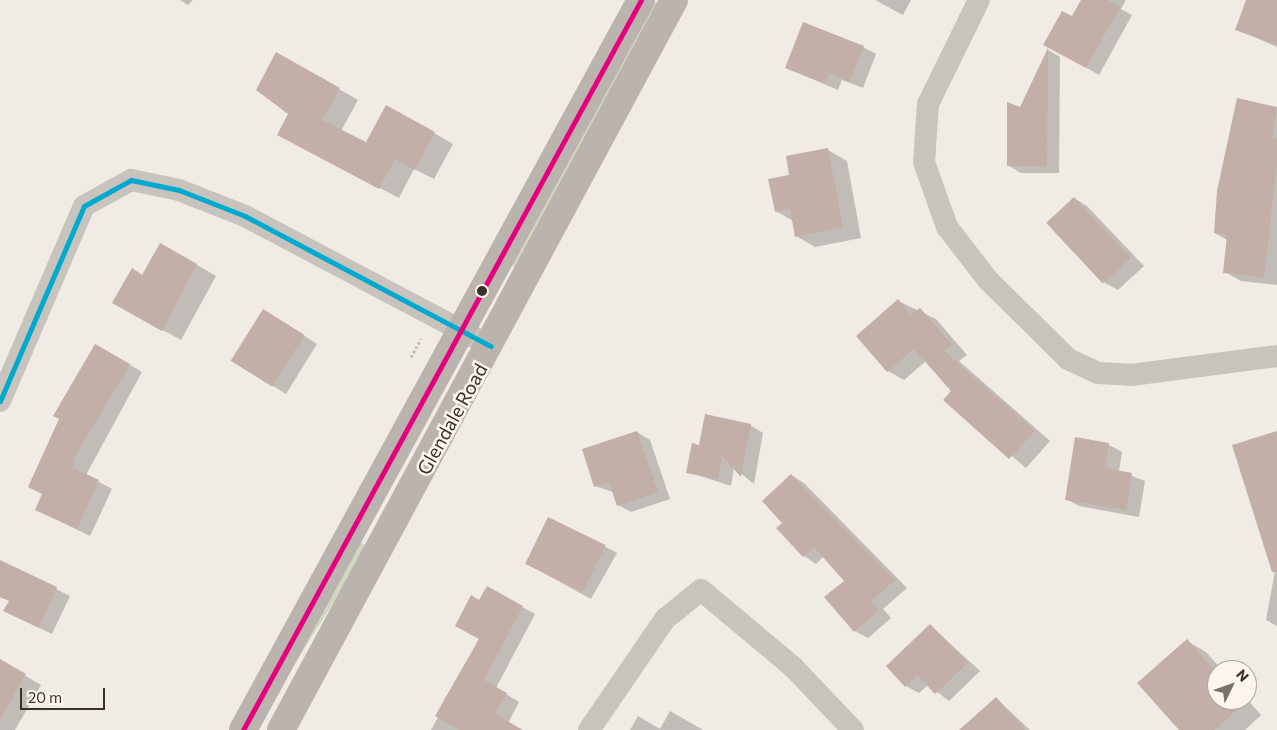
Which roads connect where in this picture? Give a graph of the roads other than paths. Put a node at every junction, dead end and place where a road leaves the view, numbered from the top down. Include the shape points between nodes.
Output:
1 (641, 0) edge
2 (674, 0) edge
3 (979, 0) edge
4 (459, 329) junction
5 (491, 346) junction
6 (1277, 356) edge
7 (0, 401) edge
8 (242, 730) edge
9 (281, 730) edge
10 (589, 730) edge
11 (853, 730) edge

1 - 4 main road, Glendale Road
2 - 5 main road, Glendale Road
3 - 6 street via 928,104 924,162 946,227 988,280 1068,359 1098,373 1131,375
4 - 5 street
4 - 7 street via 245,216 179,190 131,180 84,206
4 - 8 main road, Glendale Road
5 - 9 main road, Glendale Road
10 - 11 street via 665,619 701,590 793,667

